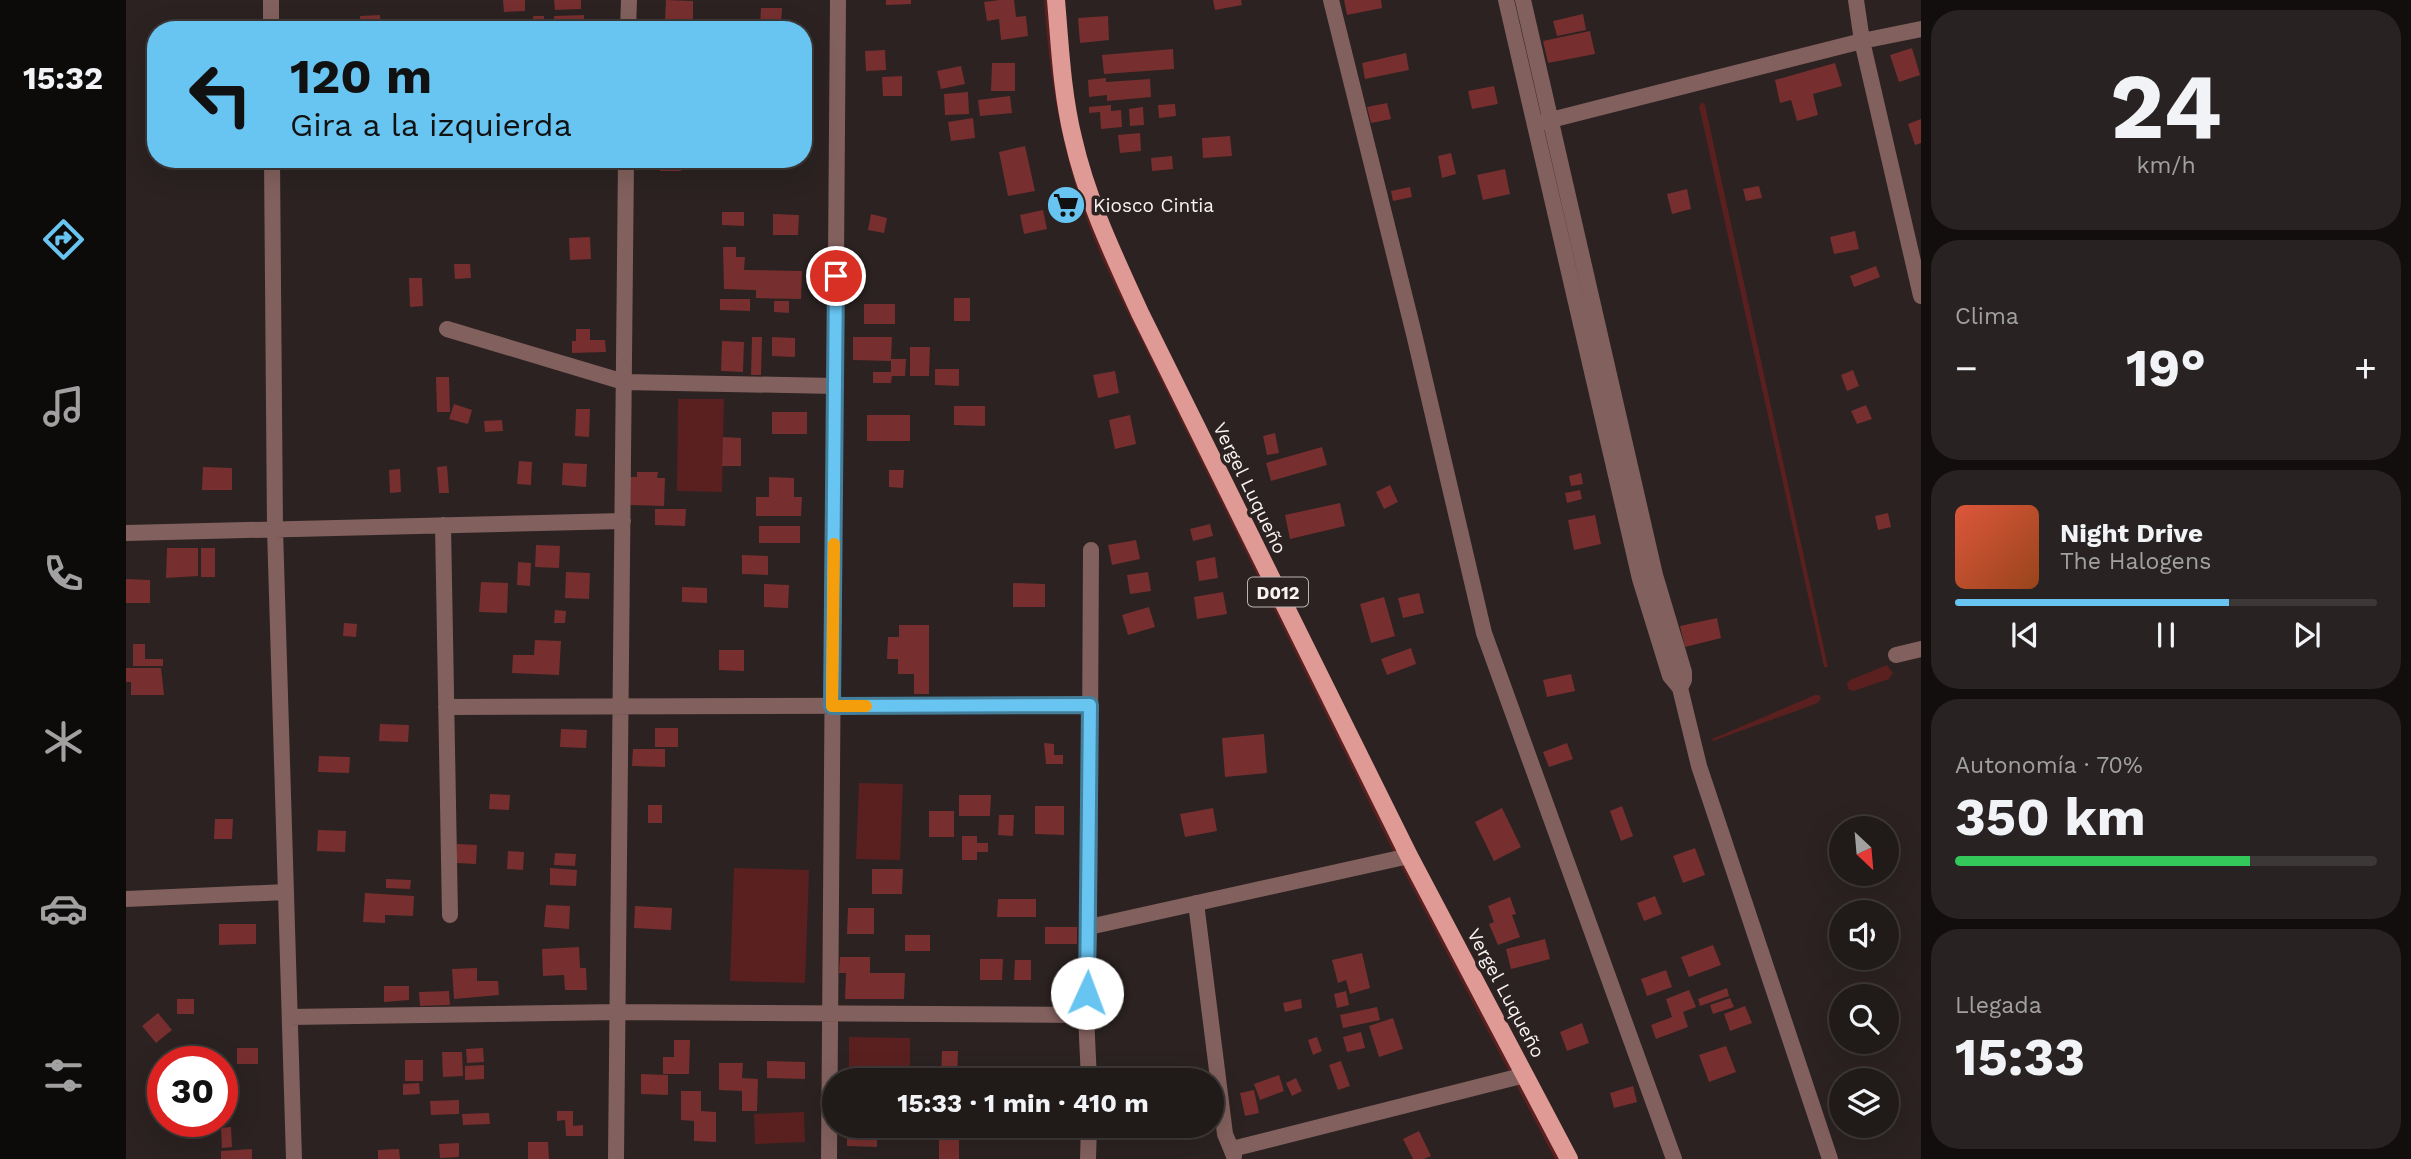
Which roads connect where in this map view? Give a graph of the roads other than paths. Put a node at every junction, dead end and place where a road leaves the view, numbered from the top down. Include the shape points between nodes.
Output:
1 (271, 0) edge
2 (629, 0) edge
3 (838, 0) edge
4 (1056, 0) edge
5 (1331, 0) edge
6 (1506, 0) edge
7 (1523, 0) edge
8 (1856, 0) edge
9 (271, 21) edge
10 (628, 21) edge
11 (1921, 29) edge
12 (1862, 41) junction
13 (1543, 122) junction
14 (272, 168) edge
15 (626, 168) edge
16 (1921, 296) edge
17 (447, 329) dead end
18 (624, 382) junction
19 (835, 386) junction
20 (623, 521) junction
21 (443, 525) junction
22 (275, 529) junction
23 (126, 533) edge
24 (1091, 550) dead end
25 (1921, 649) edge
26 (1896, 655) dead end
27 (1090, 705) junction
28 (622, 706) junction
29 (832, 706) junction
30 (446, 707) junction
31 (1409, 856) junction
32 (286, 892) junction
33 (126, 899) edge
34 (1196, 903) junction
35 (450, 915) dead end
36 (1089, 927) junction
37 (618, 1012) junction
38 (830, 1014) junction
39 (1086, 1015) junction
40 (290, 1017) junction
41 (1088, 1068) edge
42 (1525, 1075) junction
43 (1089, 1138) edge
44 (1230, 1147) edge
45 (295, 1159) edge
46 (616, 1159) edge
47 (829, 1159) edge
48 (1088, 1159) edge
49 (1569, 1159) edge
50 (1674, 1159) edge
51 (1830, 1159) edge

1 - 9 street
2 - 10 street
3 - 19 street
4 - 31 main road, Vergel Luqueño / D012 via 1073,138 1093,208 1140,313
5 - 50 street via 1484,633
6 - 13 street
7 - 13 street
8 - 12 street
11 - 12 street
12 - 13 street
12 - 16 street
13 - 51 street via 1655,575 1685,672 1680,688 1699,766
14 - 22 street
15 - 18 street
17 - 18 street
18 - 19 street
18 - 20 street
19 - 29 street
20 - 21 street
20 - 28 street
21 - 22 street
21 - 30 street
22 - 23 street
22 - 32 street
24 - 27 street
25 - 26 street
27 - 29 street
27 - 36 street
28 - 29 street
28 - 30 street
28 - 37 street
29 - 38 street
30 - 35 street
31 - 34 street
31 - 42 main road, Vergel Luqueño / D012
32 - 33 street
32 - 40 street
34 - 36 street
34 - 44 street
36 - 39 street
37 - 38 street
37 - 40 street
37 - 46 street
38 - 39 street
38 - 47 street
39 - 41 street
40 - 45 street
42 - 44 street
42 - 49 main road, Vergel Luqueño / D012
43 - 48 street

